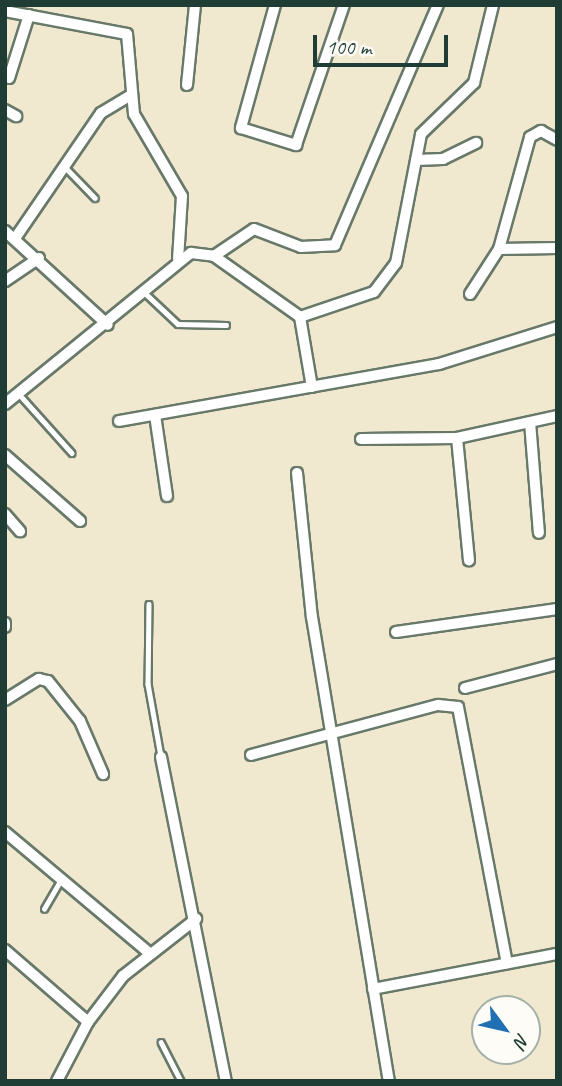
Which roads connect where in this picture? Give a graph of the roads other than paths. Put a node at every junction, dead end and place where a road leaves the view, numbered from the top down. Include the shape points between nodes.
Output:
1 (195, 5) edge
2 (275, 5) edge
3 (344, 5) edge
4 (438, 5) edge
5 (493, 5) edge
6 (5, 11) edge
7 (29, 15) junction
8 (9, 78) dead end
9 (187, 85) dead end
10 (131, 95) junction
11 (5, 110) edge
12 (16, 116) dead end
13 (557, 140) edge
14 (476, 143) dead end
15 (416, 160) junction
16 (62, 164) junction
17 (95, 198) dead end
18 (5, 231) edge
19 (16, 237) junction
20 (557, 248) edge
21 (499, 249) junction
22 (214, 256) junction
23 (38, 258) junction
24 (178, 259) junction
25 (5, 281) edge
26 (144, 293) junction
27 (470, 294) dead end
28 (300, 317) junction
29 (108, 325) junction
30 (226, 325) dead end
31 (557, 327) edge
32 (312, 387) junction
33 (18, 393) junction
34 (5, 404) edge
35 (155, 415) junction
36 (557, 416) edge
37 (119, 421) dead end
38 (530, 422) junction
39 (457, 438) junction
40 (361, 439) dead end
41 (72, 453) dead end
42 (5, 455) edge
43 (297, 473) dead end
44 (167, 496) dead end
45 (5, 514) edge
46 (80, 521) dead end
47 (20, 531) dead end
48 (540, 533) dead end
49 (469, 559) dead end
50 (149, 604) dead end
51 (557, 608) edge
52 (396, 632) dead end
53 (557, 664) edge
54 (465, 688) dead end
55 (5, 700) edge
56 (333, 732) junction
57 (251, 755) dead end
58 (162, 757) joint
59 (103, 774) dead end
60 (5, 832) edge
61 (63, 878) junction
62 (44, 909) dead end
63 (195, 919) junction
64 (5, 950) edge
65 (148, 952) junction
66 (557, 954) edge
67 (507, 963) junction
68 (373, 989) junction
69 (88, 1022) junction
70 (161, 1042) dead end
71 (57, 1081) edge
72 (181, 1081) edge
73 (226, 1081) edge
74 (389, 1081) edge

1 - 9 street
2 - 3 street via 241,128 296,145
4 - 22 street via 335,245 301,247 254,229
5 - 15 street via 474,83 427,124
6 - 7 street
7 - 8 street
7 - 10 street via 123,31 131,51
10 - 16 street via 111,103
10 - 24 street via 141,131 182,196
11 - 12 street
13 - 21 street via 541,131 530,137
14 - 15 street via 443,159
15 - 28 street via 389,276 354,302
16 - 17 lane
16 - 19 street
18 - 19 street
19 - 23 street
20 - 21 street
21 - 27 street
22 - 24 street
22 - 28 street
23 - 25 street
23 - 29 street
24 - 26 street
26 - 29 street
26 - 30 lane via 177,324
28 - 32 street
29 - 33 street
31 - 32 street via 439,365
32 - 35 street
33 - 34 street
33 - 41 lane
35 - 37 street
35 - 44 street
36 - 38 street
38 - 39 street
38 - 48 street
39 - 40 street
39 - 49 street
42 - 46 street
43 - 56 street via 312,617
45 - 47 street
50 - 58 lane via 148,684
51 - 52 street
53 - 54 street
55 - 59 street via 39,679 48,681 79,721
56 - 57 street
56 - 67 street via 438,705 458,707
56 - 68 street
58 - 63 street
60 - 61 street
61 - 62 lane
61 - 65 street
63 - 65 street
63 - 73 street
64 - 69 street
65 - 69 street
66 - 67 street
67 - 68 street
68 - 74 street
69 - 71 street
70 - 72 lane

